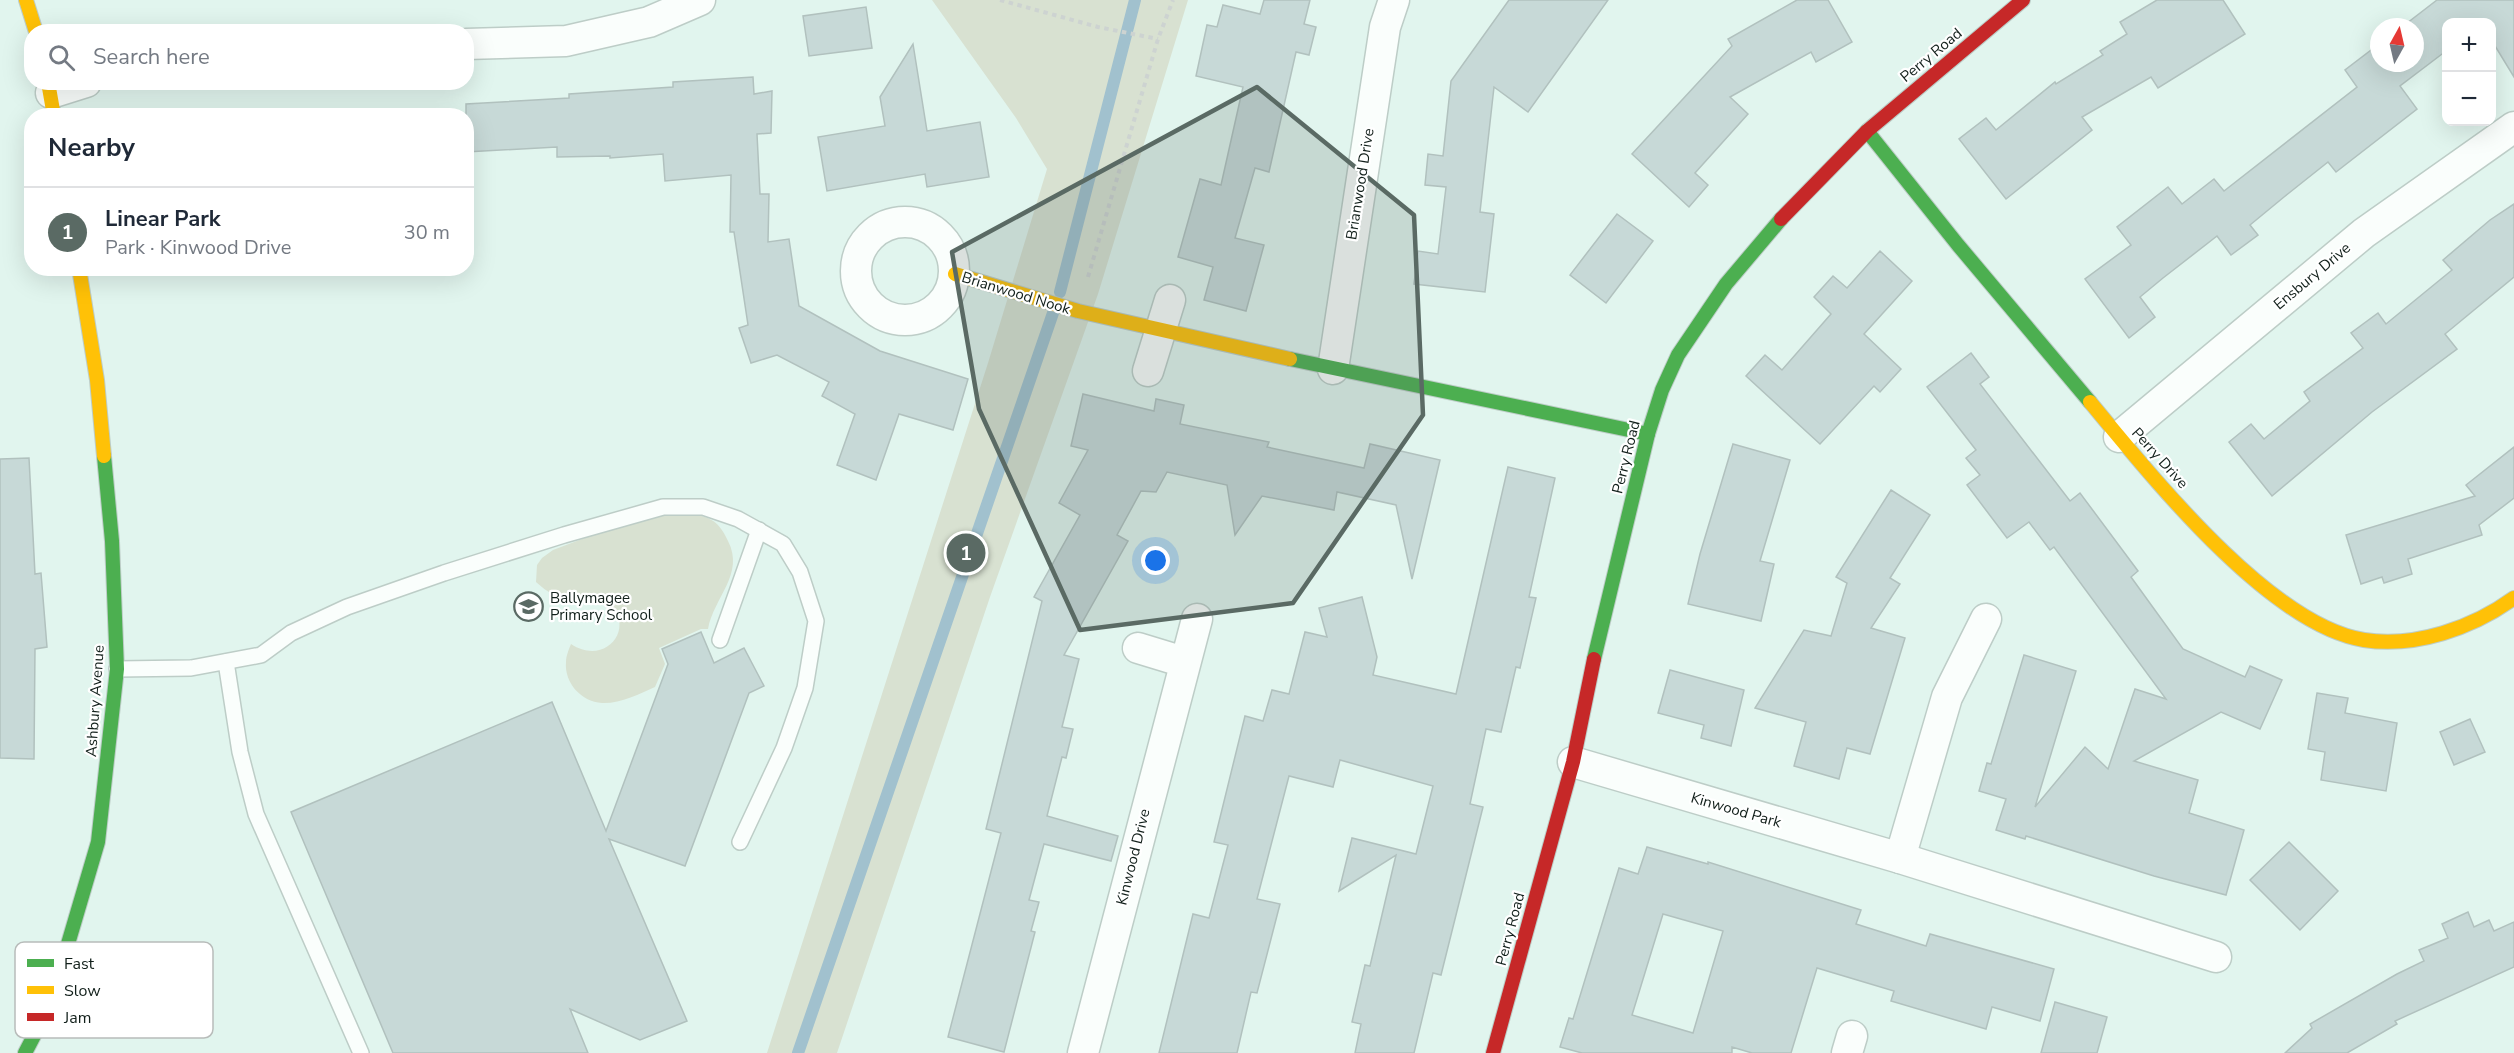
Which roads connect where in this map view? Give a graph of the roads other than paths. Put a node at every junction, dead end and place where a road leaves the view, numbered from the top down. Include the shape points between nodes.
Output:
1 (26, 0) edge
2 (700, 0) edge
3 (1394, 0) edge
4 (2023, 0) edge
5 (34, 24) edge
6 (474, 44) edge
7 (67, 90) edge
8 (51, 97) edge
9 (2514, 127) edge
10 (1867, 131) junction
11 (955, 274) dead end
12 (80, 276) edge
13 (1170, 300) dead end
14 (1161, 330) junction
15 (1333, 369) junction
16 (1148, 371) dead end
17 (1647, 434) junction
18 (2119, 437) junction
19 (759, 530) junction
20 (2514, 598) edge
21 (1197, 619) dead end
22 (1986, 619) dead end
23 (720, 640) dead end
24 (1138, 648) dead end
25 (226, 662) junction
26 (1184, 662) junction
27 (117, 669) junction
28 (1573, 762) junction
29 (740, 842) dead end
30 (1900, 858) junction
31 (69, 942) edge
32 (2216, 957) dead end
33 (33, 1038) edge
34 (25, 1053) edge
35 (361, 1053) edge
36 (1083, 1053) edge
37 (1493, 1053) edge

1 - 5 street
2 - 6 street via 649,22 566,41
3 - 15 street, Brianwood Drive via 1385,27
4 - 10 street, Perry Road
7 - 8 street
9 - 18 street, Ensbury Drive via 2364,233
10 - 17 street, Perry Road via 1784,216 1726,284 1678,355
10 - 18 street, Perry Drive
11 - 14 street, Brianwood Nook via 1078,311
12 - 27 street, Ashbury Avenue via 97,380 111,530
13 - 14 street
14 - 15 street
14 - 16 street
15 - 17 street
17 - 28 street, Perry Road
18 - 20 street, Perry Drive via 2213,542 2283,603 2333,631 2395,643 2438,635 2495,612
19 - 23 lane
19 - 25 lane via 703,507 663,507 369,599 291,633 261,655
19 - 29 lane via 783,544 800,572 816,621 804,688 784,748
21 - 26 street, Kinwood Drive
22 - 30 street via 1947,697
24 - 26 street
25 - 27 lane via 191,668
25 - 35 lane via 240,752 256,814
26 - 36 street, Kinwood Drive
27 - 31 street, Ashbury Avenue via 98,842
28 - 30 street, Kinwood Park
28 - 37 street, Perry Road
30 - 32 street, Kinwood Park
33 - 34 street, Ashbury Avenue

